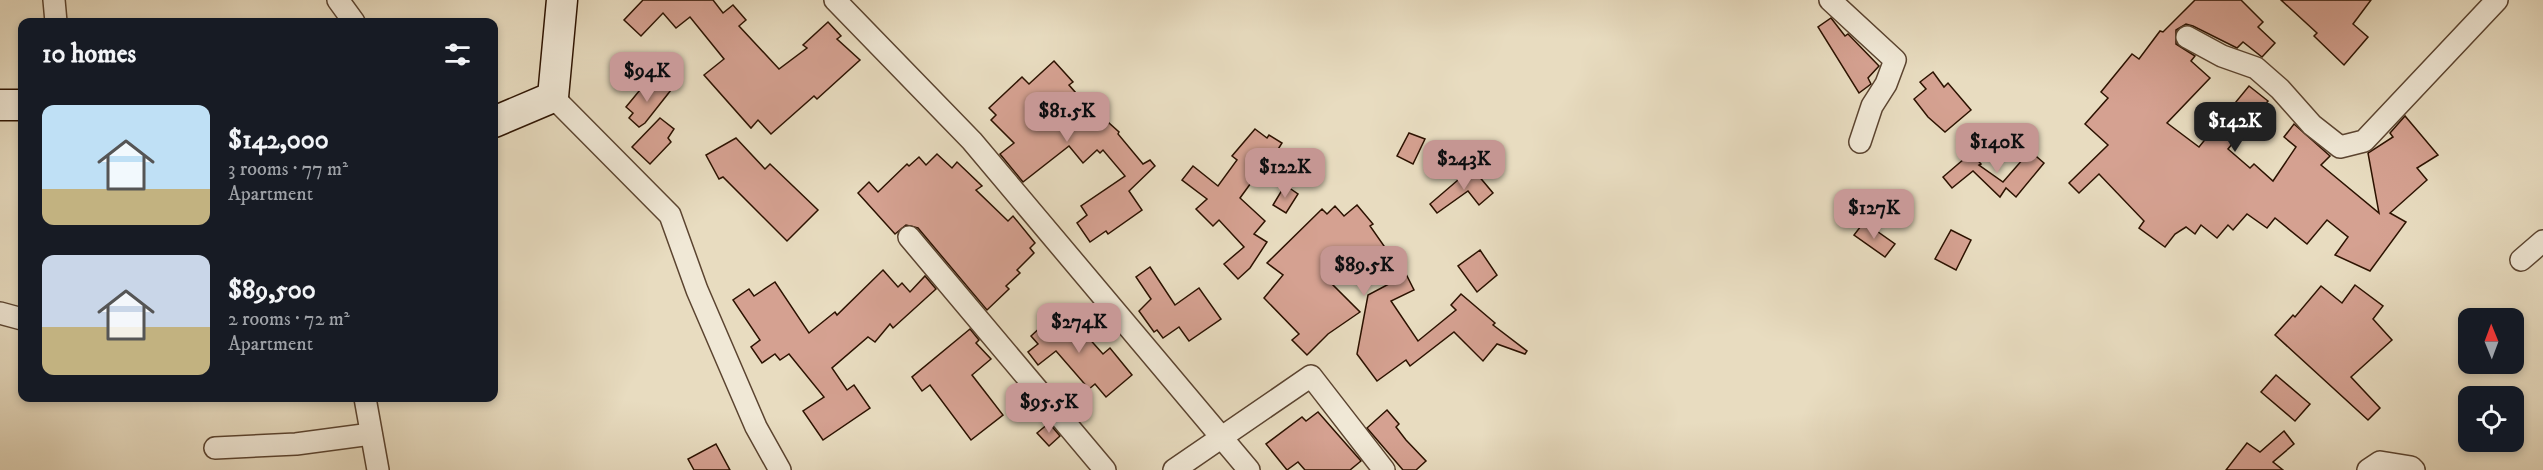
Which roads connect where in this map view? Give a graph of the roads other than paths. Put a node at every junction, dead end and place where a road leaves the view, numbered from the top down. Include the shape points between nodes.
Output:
1 (54, 0) edge
2 (338, 0) edge
3 (562, 0) edge
4 (835, 0) edge
5 (1830, 0) edge
6 (2497, 0) edge
7 (56, 18) edge
8 (351, 18) edge
9 (2187, 37) dead end
10 (553, 97) junction
11 (0, 105) edge
12 (18, 105) edge
13 (498, 120) edge
14 (1860, 142) dead end
15 (909, 237) dead end
16 (2543, 241) edge
17 (2521, 260) dead end
18 (0, 313) edge
19 (18, 318) edge
20 (366, 402) edge
21 (372, 434) junction
22 (1221, 438) junction
23 (215, 448) dead end
24 (378, 470) edge
25 (780, 470) edge
26 (1105, 470) edge
27 (1174, 470) edge
28 (1249, 470) edge
29 (1384, 470) edge
30 (2368, 470) edge
31 (2414, 470) edge

1 - 7 street
2 - 8 street
3 - 10 street
4 - 22 street via 972,141
5 - 14 street via 1895,60 1872,106
6 - 9 street via 2364,141 2340,147 2312,125 2256,68
10 - 13 street
10 - 25 street via 670,215 697,290 756,427
11 - 12 street
15 - 26 street
16 - 17 street
18 - 19 street
20 - 21 street
21 - 23 street via 296,444
21 - 24 street
22 - 27 street
22 - 28 street
22 - 29 street via 1311,376
30 - 31 street via 2380,462

